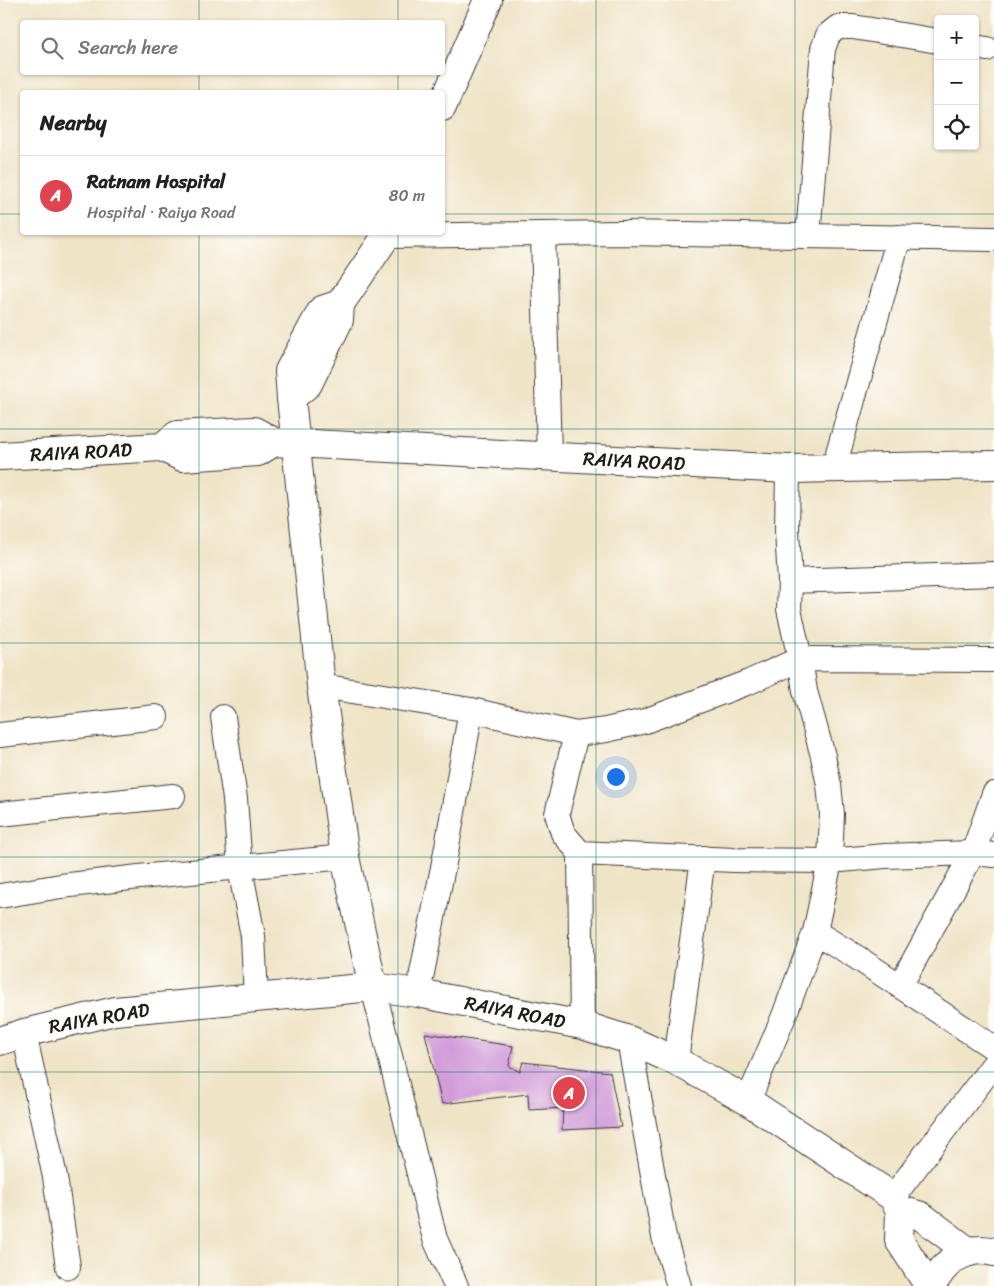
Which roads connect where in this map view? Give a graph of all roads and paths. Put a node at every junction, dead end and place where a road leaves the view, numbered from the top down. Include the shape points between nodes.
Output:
1 (488, 0) edge
2 (934, 40) edge
3 (445, 100) edge
4 (445, 234) edge
5 (543, 234) junction
6 (388, 235) edge
7 (808, 236) junction
8 (899, 237) junction
9 (994, 239) edge
10 (284, 443) junction
11 (0, 456) edge
12 (549, 457) junction
13 (994, 465) edge
14 (834, 467) junction
15 (788, 469) junction
16 (994, 574) edge
17 (790, 581) junction
18 (800, 659) junction
19 (994, 660) edge
20 (321, 686) junction
21 (471, 710) junction
22 (156, 717) dead end
23 (224, 717) dead end
24 (576, 734) junction
25 (0, 735) edge
26 (994, 794) edge
27 (173, 796) dead end
28 (0, 814) edge
29 (580, 853) junction
30 (983, 854) edge
31 (344, 858) junction
32 (703, 858) junction
33 (830, 861) junction
34 (240, 868) junction
35 (0, 896) edge
36 (815, 932) junction
37 (900, 986) junction
38 (373, 987) junction
39 (418, 994) junction
40 (256, 998) junction
41 (582, 1025) junction
42 (12, 1037) edge
43 (629, 1040) junction
44 (994, 1048) edge
45 (676, 1061) junction
46 (994, 1064) edge
47 (748, 1101) junction
48 (897, 1203) junction
49 (986, 1248) edge
50 (68, 1267) dead end
51 (456, 1286) edge
52 (679, 1286) edge
53 (930, 1286) edge

1 - 3 street
2 - 7 street via 852,27 838,27 828,35 823,49
4 - 5 street
5 - 7 street
5 - 12 street
6 - 10 street via 340,304 339,320 308,384 291,398
7 - 8 street
8 - 9 street
8 - 14 street
10 - 11 street, RAIYA ROAD via 254,431 176,435 162,447
10 - 12 street, RAIYA ROAD
10 - 20 street
12 - 15 street, RAIYA ROAD
13 - 14 street, RAIYA ROAD
14 - 15 street, RAIYA ROAD
15 - 17 street
16 - 17 street
17 - 18 street via 789,609
18 - 19 street
18 - 24 street via 749,682 645,720
18 - 33 street via 829,785 832,814
20 - 21 street
20 - 31 street
21 - 24 street
21 - 39 street
22 - 25 street
23 - 34 street
24 - 29 street via 557,814 563,833
26 - 30 street
27 - 28 street
29 - 32 street
29 - 41 street
30 - 33 street
30 - 37 street
31 - 34 street
31 - 38 street
32 - 33 street
32 - 45 street
33 - 36 street
34 - 35 street via 139,876
34 - 40 street via 253,936
36 - 37 street
36 - 47 street
37 - 44 street
38 - 39 street, RAIYA ROAD
38 - 40 street, RAIYA ROAD
38 - 51 street via 435,1239
39 - 41 street, RAIYA ROAD
40 - 42 street, RAIYA ROAD via 115,1011
41 - 43 street, RAIYA ROAD
42 - 50 street via 55,1177
43 - 45 street, RAIYA ROAD
43 - 52 street via 664,1237
45 - 47 street, RAIYA ROAD
46 - 48 street
47 - 48 street, RAIYA ROAD
48 - 49 street, RAIYA ROAD
48 - 53 street via 899,1240
49 - 53 street via 952,1259 938,1272

